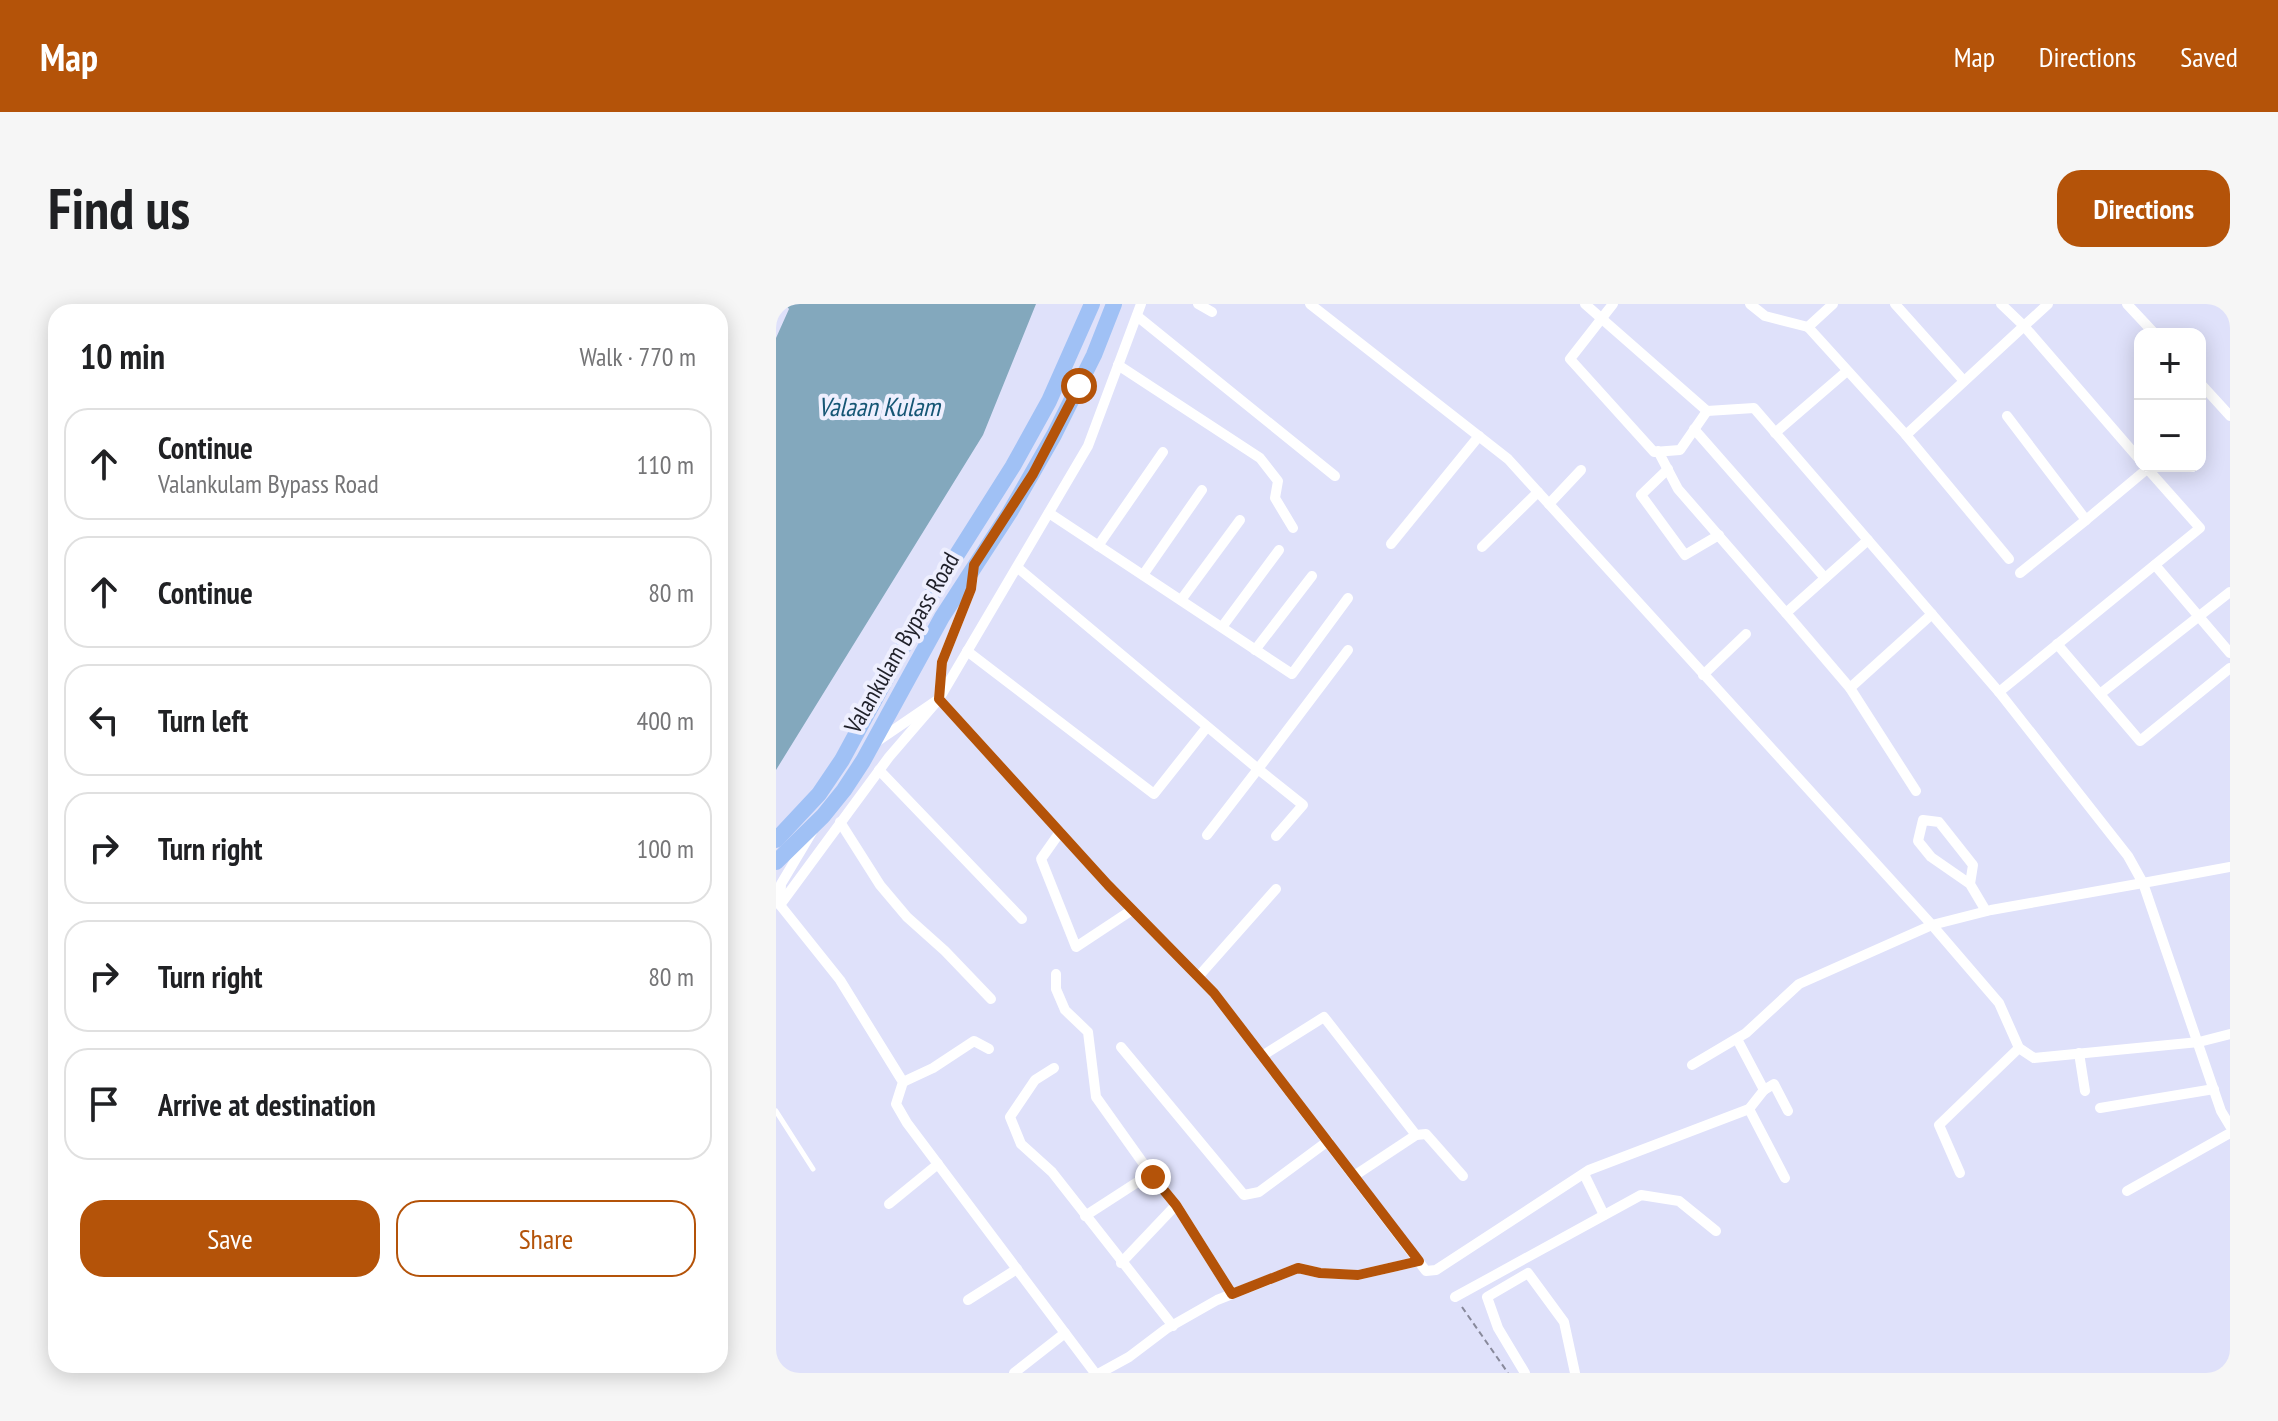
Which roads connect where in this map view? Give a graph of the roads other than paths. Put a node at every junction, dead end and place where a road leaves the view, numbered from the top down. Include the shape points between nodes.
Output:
1 (1092, 304) edge
2 (1114, 304) edge
3 (1141, 304) edge
4 (1198, 304) edge
5 (1310, 304) edge
6 (1585, 304) edge
7 (1613, 304) edge
8 (1750, 304) edge
9 (1833, 304) edge
10 (1895, 304) edge
11 (2001, 304) edge
12 (2048, 304) edge
13 (2127, 304) edge
14 (1212, 312) dead end
15 (1137, 316) junction
16 (1602, 318) junction
17 (2024, 326) junction
18 (1808, 327) junction
19 (2149, 328) edge
20 (1118, 365) junction
21 (1847, 371) junction
22 (1964, 381) junction
23 (2206, 390) edge
24 (1707, 411) junction
25 (2007, 416) dead end
26 (2230, 416) edge
27 (1694, 429) junction
28 (1775, 433) junction
29 (1906, 435) junction
30 (1479, 436) junction
31 (1658, 451) junction
32 (1163, 452) dead end
33 (2134, 453) edge
34 (1668, 469) junction
35 (1581, 470) dead end
36 (2137, 472) edge
37 (2150, 472) edge
38 (1335, 476) dead end
39 (1202, 490) dead end
40 (1538, 492) junction
41 (1549, 504) junction
42 (1049, 513) junction
43 (1240, 520) dead end
44 (2086, 520) junction
45 (1293, 528) dead end
46 (1719, 535) junction
47 (1868, 540) junction
48 (964, 541) junction
49 (1391, 544) dead end
50 (1098, 546) junction
51 (1482, 547) dead end
52 (1279, 550) dead end
53 (978, 558) junction
54 (2009, 559) dead end
55 (2155, 565) junction
56 (1018, 568) junction
57 (2020, 573) dead end
58 (1143, 575) junction
59 (1312, 576) dead end
60 (1825, 578) junction
61 (2230, 592) edge
62 (1348, 598) dead end
63 (1181, 600) junction
64 (1786, 613) junction
65 (1932, 614) junction
66 (2199, 617) junction
67 (1222, 627) junction
68 (1746, 634) dead end
69 (2057, 644) junction
70 (1255, 650) junction
71 (1348, 650) dead end
72 (967, 651) junction
73 (2230, 653) edge
74 (2230, 668) edge
75 (1703, 675) junction
76 (1850, 688) junction
77 (1999, 692) junction
78 (2100, 694) junction
79 (939, 699) junction
80 (1207, 727) junction
81 (871, 745) junction
82 (1258, 769) junction
83 (879, 770) junction
84 (1916, 791) dead end
85 (812, 802) junction
86 (827, 819) junction
87 (1060, 832) junction
88 (1207, 835) dead end
89 (1276, 836) dead end
90 (776, 840) edge
91 (776, 862) edge
92 (2230, 867) edge
93 (2143, 883) junction
94 (1970, 884) junction
95 (1276, 889) dead end
96 (780, 905) junction
97 (1132, 910) junction
98 (1986, 911) junction
99 (1022, 919) dead end
100 (1932, 925) junction
101 (1056, 974) dead end
102 (1198, 977) junction
103 (991, 999) dead end
104 (2230, 1034) edge
105 (1737, 1039) junction
106 (2199, 1042) junction
107 (1121, 1047) dead end
108 (2019, 1048) junction
109 (989, 1049) dead end
110 (2079, 1053) junction
111 (1262, 1056) junction
112 (1692, 1065) dead end
113 (1054, 1068) dead end
114 (903, 1082) junction
115 (2214, 1089) junction
116 (1764, 1090) junction
117 (2085, 1091) dead end
118 (2100, 1108) dead end
119 (1749, 1109) junction
120 (776, 1111) edge
121 (1788, 1111) dead end
122 (2230, 1126) edge
123 (2230, 1133) edge
124 (1416, 1135) junction
125 (1328, 1141) junction
126 (938, 1164) junction
127 (813, 1169) dead end
128 (1960, 1173) dead end
129 (1150, 1174) junction
130 (1584, 1174) junction
131 (1354, 1176) junction
132 (1463, 1176) dead end
133 (1785, 1178) dead end
134 (2127, 1191) dead end
135 (889, 1204) dead end
136 (1176, 1205) junction
137 (1604, 1215) junction
138 (1085, 1216) junction
139 (1716, 1231) dead end
140 (1419, 1261) junction
141 (1121, 1263) junction
142 (1017, 1269) junction
143 (1232, 1294) junction
144 (1455, 1297) road end
145 (968, 1300) dead end
146 (1173, 1326) junction
147 (1065, 1333) junction
148 (1014, 1373) edge
149 (1098, 1373) edge
150 (1525, 1373) edge
151 (1575, 1373) edge

1 - 48 main road, Valankulam Bypass Road via 1049,401
2 - 53 main road, Valankulam Bypass Road via 1054,435
3 - 15 street
4 - 14 street
5 - 30 street
6 - 16 street
7 - 16 street
8 - 18 street via 1765,316
9 - 18 street
10 - 22 street
11 - 17 street
12 - 17 street
13 - 19 street
15 - 20 street
15 - 38 street
16 - 24 street
16 - 31 street via 1570,359
17 - 22 street
17 - 33 street
18 - 21 street
20 - 42 street via 1088,446
20 - 45 street via 1260,458 1278,481 1275,498
21 - 28 street
21 - 29 street
22 - 29 street
23 - 26 street
24 - 27 street
24 - 28 street via 1754,408
25 - 44 street
27 - 31 street via 1680,450
27 - 60 street
28 - 47 street
29 - 54 street
30 - 40 street
30 - 49 street
31 - 34 street
32 - 50 street
34 - 46 street via 1678,489
34 - 46 street via 1641,495 1685,555
35 - 41 street
36 - 44 street
37 - 55 street via 2200,528
39 - 58 street
40 - 41 street
40 - 51 street
41 - 75 street
42 - 50 street
42 - 56 street
43 - 63 street
44 - 57 street
46 - 64 street
47 - 60 street
47 - 65 street
48 - 53 main road
48 - 85 main road, Valankulam Bypass Road via 842,760
50 - 58 street
52 - 67 street
53 - 79 street via 942,662
53 - 81 main road, Valankulam Bypass Road
55 - 66 street
55 - 69 street
56 - 72 street
56 - 80 street
58 - 63 street
59 - 70 street
60 - 64 street
61 - 66 street
62 - 70 street via 1292,674
63 - 67 street
64 - 76 street
65 - 76 street
65 - 77 street
66 - 73 street
66 - 78 street
67 - 70 street
68 - 75 street
69 - 77 street
69 - 78 street
71 - 82 street
72 - 79 street
72 - 80 street via 1154,794
74 - 78 street via 2140,741
75 - 100 street
76 - 84 street
77 - 93 street via 2128,856
79 - 81 street
79 - 83 street
79 - 87 street
80 - 82 street
81 - 86 main road, Valankulam Bypass Road
82 - 88 street
82 - 89 street via 1303,805
83 - 86 street
83 - 99 street
85 - 86 main road
85 - 90 main road, Valankulam Bypass Road
86 - 91 main road, Valankulam Bypass Road
86 - 96 street
86 - 96 street via 781,884
86 - 103 street via 907,917
87 - 97 street
87 - 97 street via 1041,859 1076,947
92 - 93 street
93 - 98 street
93 - 106 street
94 - 94 street via 1931,857 1918,841 1923,820 1939,822 1973,865
94 - 98 street
95 - 102 street
96 - 114 street via 840,980
97 - 102 street
98 - 100 street
100 - 105 street via 1799,984
100 - 108 street via 1999,1003
101 - 129 street via 1065,1010 1088,1032 1096,1097
102 - 111 street
104 - 106 street
105 - 112 street
105 - 116 street
106 - 110 street
106 - 115 street
107 - 125 street via 1244,1195 1259,1192
108 - 110 street via 2034,1058
108 - 128 street via 1939,1125
109 - 114 street via 974,1041
110 - 117 street
111 - 124 street via 1324,1017
111 - 125 street
113 - 138 street via 1035,1080 1010,1117 1021,1144 1052,1172
114 - 126 street via 896,1104
115 - 118 street
115 - 122 street
116 - 119 street
116 - 121 street via 1774,1084
119 - 130 street
119 - 133 street
120 - 127 lane
123 - 134 street
124 - 131 street
124 - 132 street via 1426,1134
125 - 131 street
126 - 135 street
126 - 142 street
129 - 136 street
129 - 138 street
130 - 137 street
130 - 140 street via 1436,1270 1426,1271
131 - 140 street
136 - 141 street
136 - 143 street
137 - 139 street via 1641,1195 1679,1201
137 - 144 street
138 - 141 street
140 - 143 street via 1358,1275 1298,1268
141 - 146 street
142 - 145 street
142 - 147 street
143 - 146 street
146 - 149 street
147 - 148 street
147 - 149 street
150 - 151 street via 1498,1328 1487,1297 1528,1273 1564,1322

